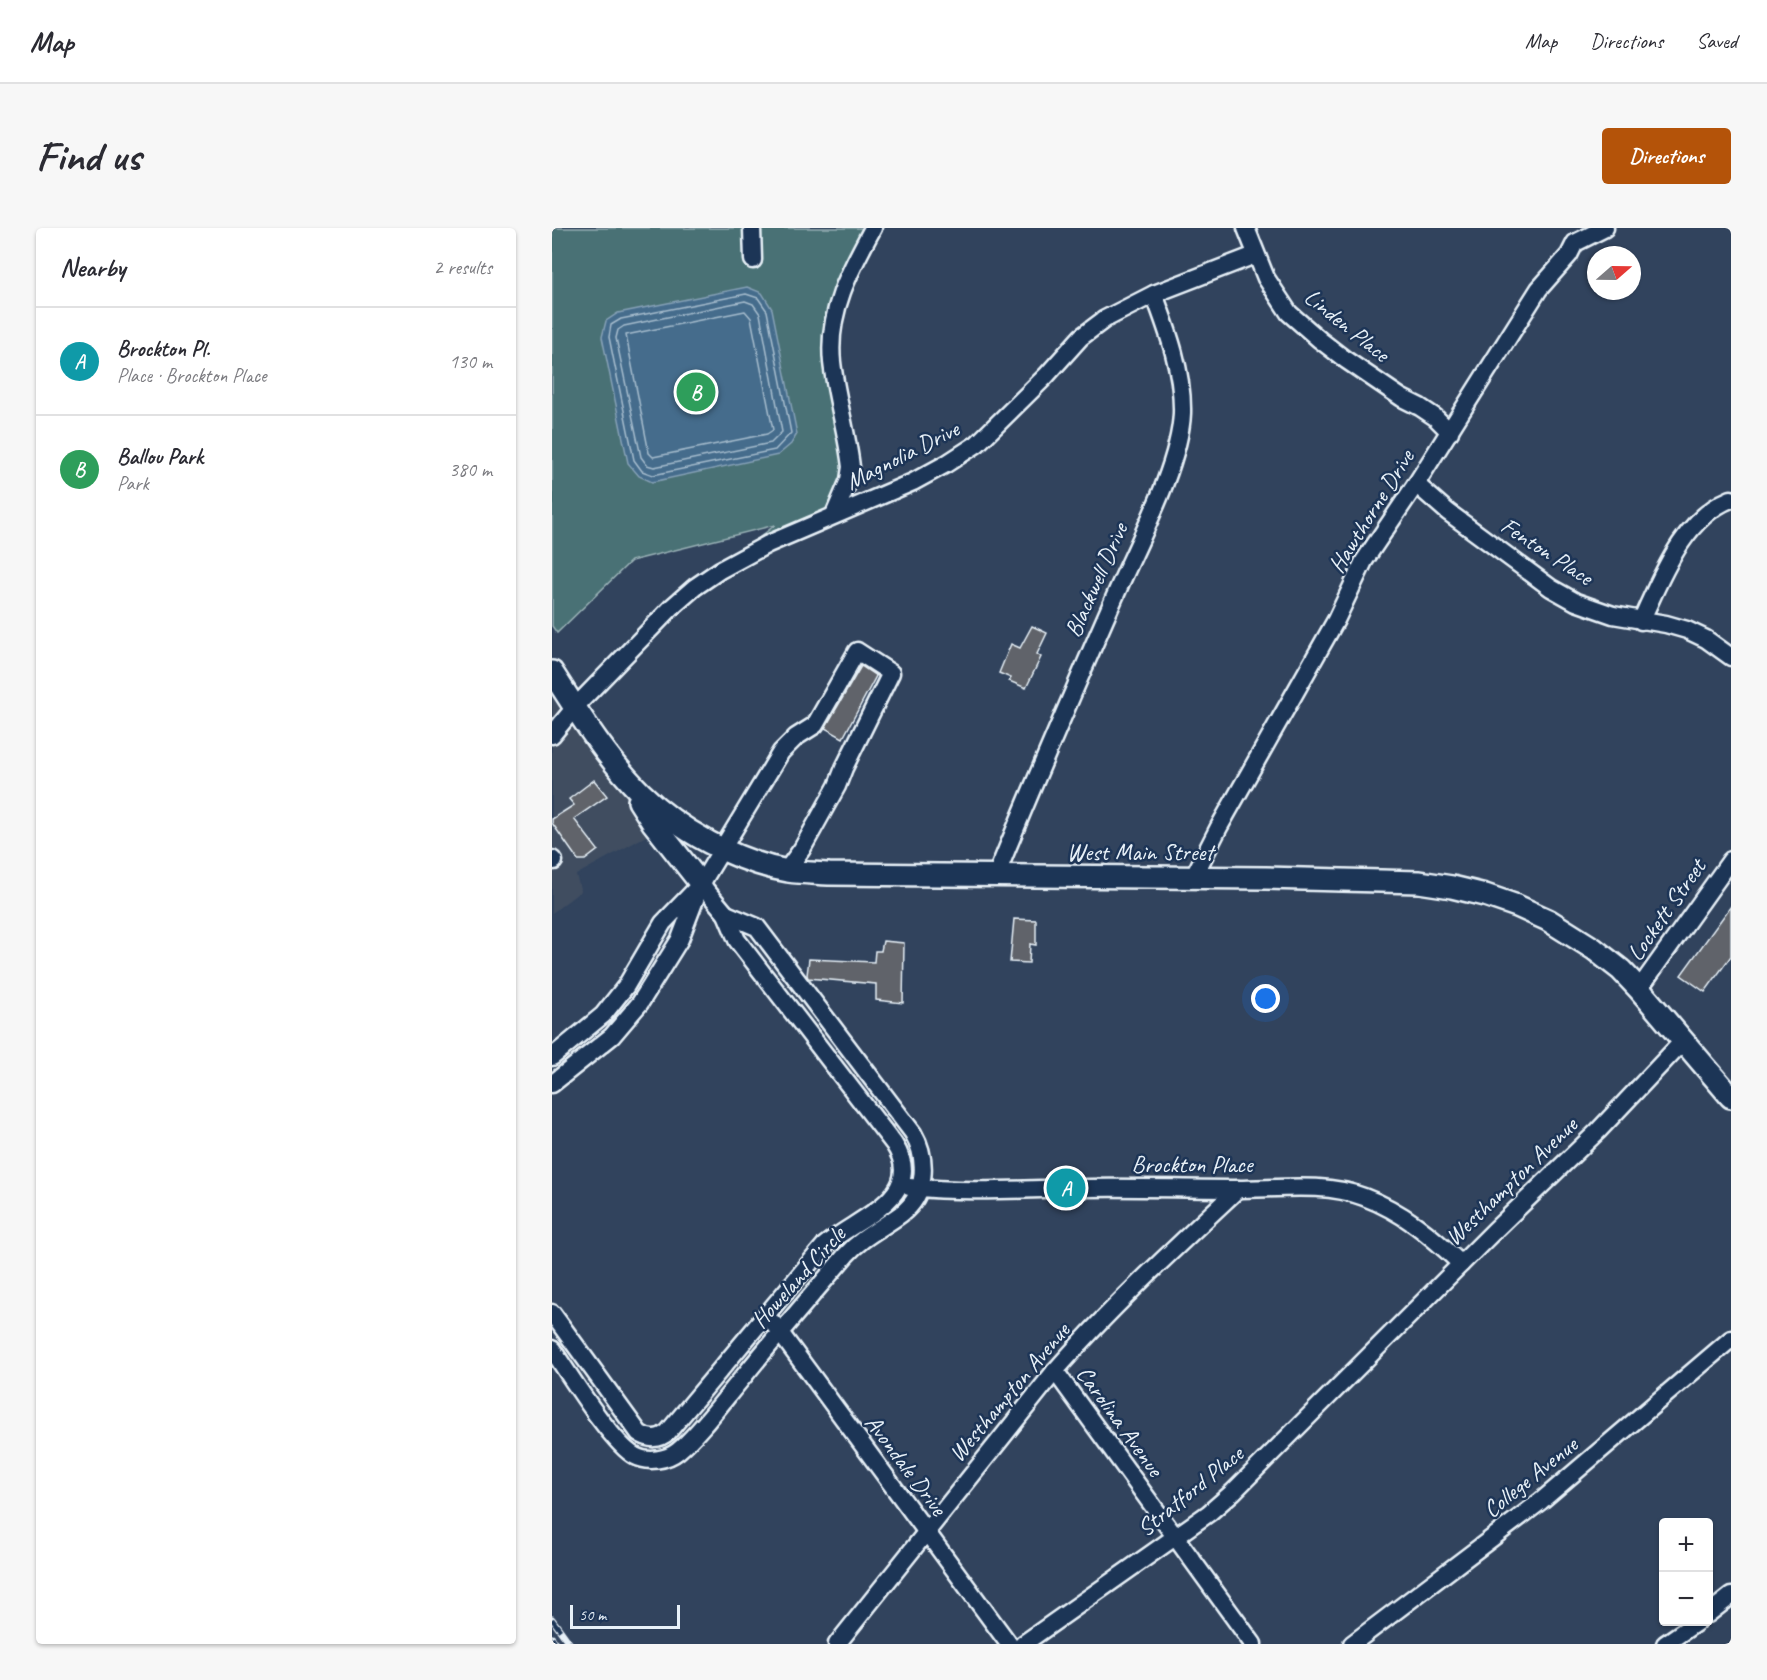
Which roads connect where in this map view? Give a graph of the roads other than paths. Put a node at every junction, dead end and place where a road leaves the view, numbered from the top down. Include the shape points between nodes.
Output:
1 (752, 228) edge
2 (873, 228) edge
3 (1246, 228) edge
4 (1584, 228) edge
5 (1605, 228) edge
6 (1575, 243) junction
7 (1256, 255) junction
8 (753, 260) dead end
9 (1154, 294) junction
10 (1450, 432) junction
11 (1416, 484) junction
12 (1731, 499) edge
13 (834, 516) junction
14 (1641, 621) junction
15 (1731, 657) edge
16 (552, 672) edge
17 (574, 707) junction
18 (552, 735) edge
19 (612, 760) junction
20 (722, 848) junction
21 (1731, 860) edge
22 (786, 870) junction
23 (996, 876) junction
24 (1193, 878) junction
25 (700, 884) junction
26 (726, 914) junction
27 (1639, 989) junction
28 (615, 999) junction
29 (631, 1014) junction
30 (833, 1028) junction
31 (1683, 1041) junction
32 (816, 1042) junction
33 (552, 1058) edge
34 (559, 1079) edge
35 (1731, 1097) edge
36 (900, 1186) junction
37 (920, 1188) junction
38 (1238, 1189) junction
39 (1461, 1264) junction
40 (552, 1313) edge
41 (766, 1314) junction
42 (779, 1332) junction
43 (1731, 1339) edge
44 (552, 1349) edge
45 (1371, 1353) joint
46 (1055, 1371) junction
47 (615, 1401) junction
48 (693, 1402) junction
49 (597, 1413) junction
50 (707, 1420) junction
51 (926, 1532) junction
52 (1175, 1537) junction
53 (1731, 1596) edge
54 (1713, 1610) edge
55 (1691, 1626) edge
56 (837, 1644) edge
57 (1009, 1644) edge
58 (1023, 1644) edge
59 (1253, 1644) edge
60 (1352, 1644) edge
61 (1665, 1644) edge

1 - 8 street
2 - 13 street via 847,277 833,323 832,361 851,467
3 - 7 street, Linden Place
4 - 6 street
5 - 6 street, Hawthorne Drive
6 - 10 street, Hawthorne Drive via 1539,289
7 - 9 street, Magnolia Drive
7 - 10 street, Linden Place via 1289,313 1346,360 1435,417
9 - 13 street, Magnolia Drive via 1105,319 1081,337 977,444 913,482
9 - 23 street, Blackwell Drive via 1181,390 1178,442 1161,492
10 - 11 street, Hawthorne Drive
11 - 14 street, Fenton Place via 1551,588 1576,602
11 - 24 street, Hawthorne Drive via 1364,561 1336,620
12 - 14 street via 1708,514 1680,543
13 - 17 street, Magnolia Drive via 768,544 695,587
14 - 15 street, Fenton Place via 1687,630
16 - 17 main road, West Main Street
17 - 18 street, Magnolia Drive
17 - 19 main road, West Main Street
19 - 20 main road, West Main Street via 665,814
19 - 25 main road
20 - 22 main road, West Main Street
20 - 22 street via 781,752 796,736 815,725 857,651 891,673 837,786
20 - 25 street
21 - 27 street, Lockett Street
22 - 23 main road, West Main Street
23 - 24 main road, West Main Street
24 - 27 main road, West Main Street via 1419,882 1485,895 1517,906 1572,934 1621,970
25 - 26 street
25 - 28 street via 663,922
25 - 29 street via 680,939
26 - 30 street via 757,927
26 - 32 street via 737,940
27 - 31 main road, West Main Street
28 - 29 street
28 - 33 street via 603,1015
29 - 34 street via 612,1036
30 - 32 street
30 - 37 street via 913,1133 923,1159
31 - 35 main road, West Main Street
31 - 39 street, Westhampton Avenue via 1598,1131
32 - 36 street via 902,1156 904,1176
33 - 34 street
36 - 37 street, Brockton Place
36 - 41 street, Howeland Circle via 880,1208 824,1246
37 - 38 street, Brockton Place
37 - 42 street, Howeland Circle via 901,1214 854,1246
38 - 39 street, Brockton Place via 1315,1188 1363,1197 1411,1221
38 - 46 street, Westhampton Avenue
39 - 45 street, Westhampton Avenue
40 - 47 street, Howeland Circle
41 - 42 street, Avondale Drive
41 - 48 street, Howeland Circle
42 - 50 street, Howeland Circle
42 - 51 street, Avondale Drive
43 - 60 street, College Avenue via 1541,1501
44 - 49 street, Howeland Circle
45 - 52 street, Stratford Place via 1233,1492
46 - 51 street, Westhampton Avenue
46 - 52 street, Carolina Avenue
47 - 48 street, Howeland Circle via 639,1433 651,1439 664,1435
47 - 49 street
48 - 50 street
49 - 50 street, Howeland Circle via 617,1441 634,1456 656,1460 678,1451
51 - 56 street, Westhampton Avenue
51 - 57 street, Avondale Drive
52 - 58 street, Stratford Place
52 - 59 street, Carolina Avenue
53 - 54 street
55 - 61 street

